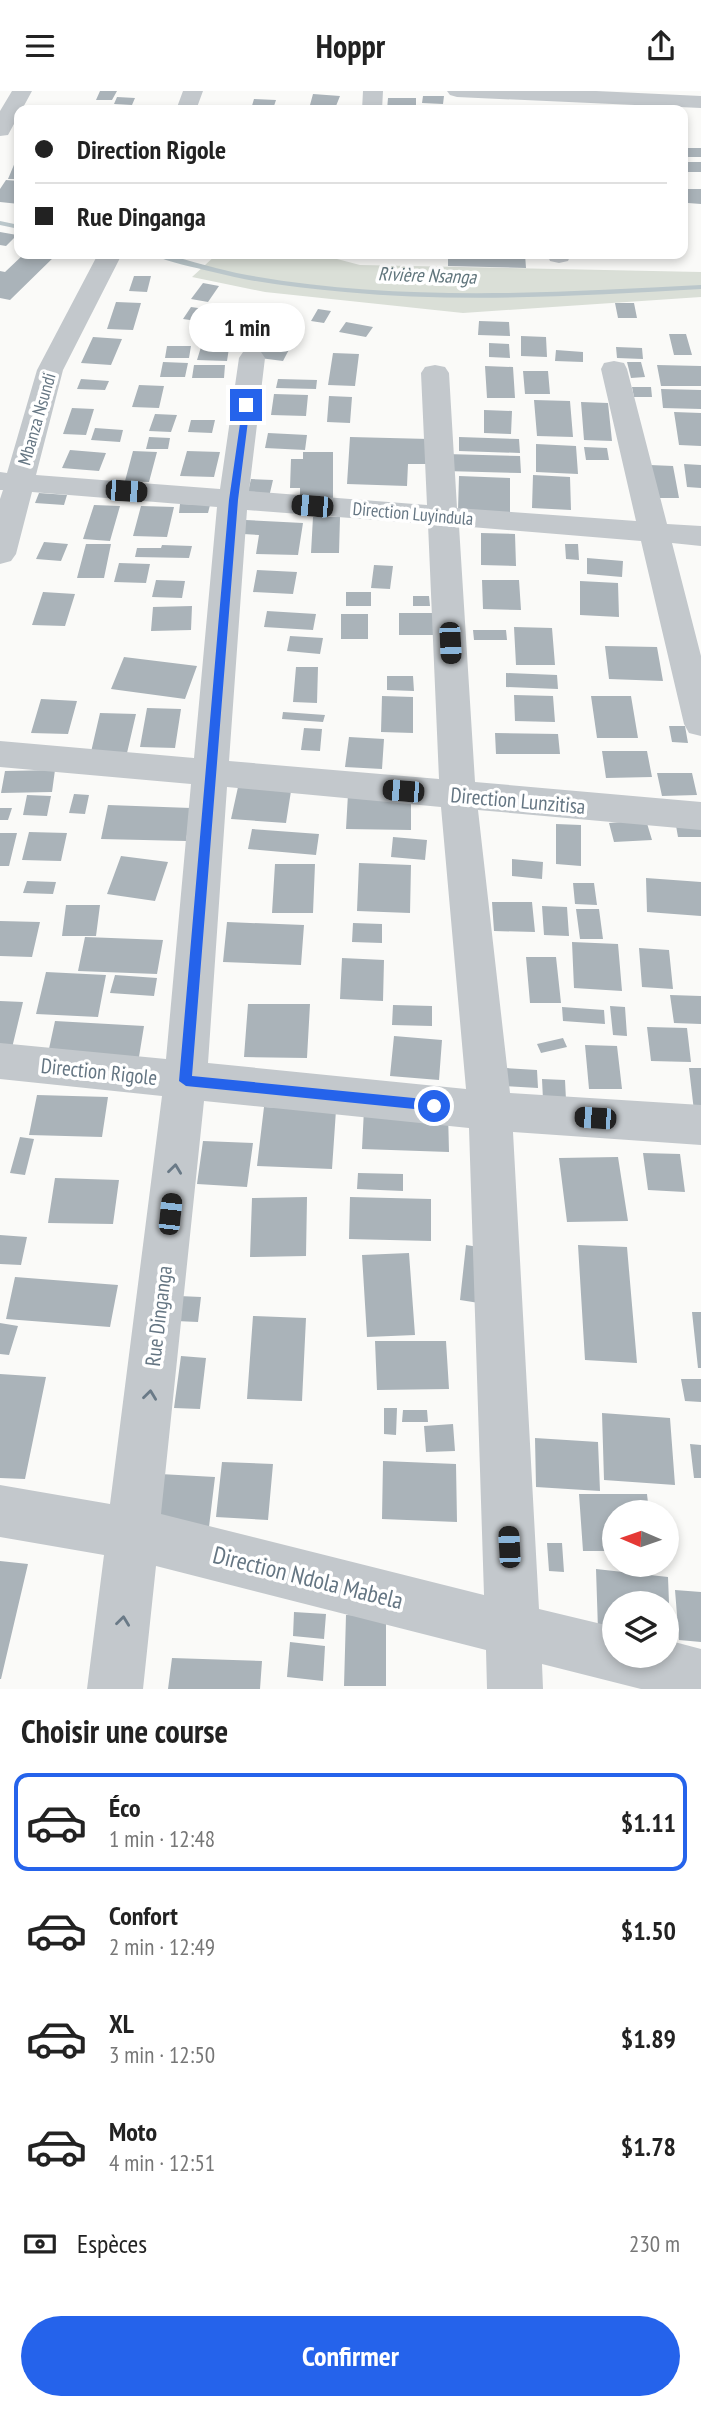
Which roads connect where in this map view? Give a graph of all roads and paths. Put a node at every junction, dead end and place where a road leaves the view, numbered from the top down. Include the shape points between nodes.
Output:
1 (457, 91) edge
2 (542, 99) edge
3 (701, 102) edge
4 (14, 105) edge
5 (0, 130) edge
6 (106, 259) edge
7 (252, 358) dead end
8 (614, 369) dead end
9 (435, 373) dead end
10 (9, 482) edge
11 (233, 500) junction
12 (444, 516) junction
13 (653, 534) junction
14 (701, 536) edge
15 (0, 554) edge
16 (701, 724) edge
17 (0, 754) edge
18 (212, 775) junction
19 (458, 796) junction
20 (701, 816) edge
21 (0, 1061) edge
22 (186, 1081) junction
23 (490, 1111) junction
24 (701, 1125) edge
25 (0, 1511) edge
26 (134, 1534) junction
27 (512, 1629) junction
28 (602, 1652) edge
29 (666, 1668) edge
30 (701, 1677) edge
31 (115, 1689) edge
32 (515, 1689) edge

1 - 2 street
2 - 3 street
4 - 5 street
6 - 10 street, Mbanza Nsundi via 50,370
7 - 11 street, Rue Dinganga
8 - 13 street
9 - 12 street
10 - 11 street, Direction Luyindula
10 - 15 street, Mbanza Nsundi
11 - 12 street, Direction Luyindula
11 - 18 street, Rue Dinganga
12 - 13 street, Direction Luyindula
12 - 19 street
13 - 14 street, Direction Luyindula
13 - 16 street
17 - 18 street, Direction Lunzitisa
18 - 19 street, Direction Lunzitisa
18 - 22 street, Rue Dinganga
19 - 20 street, Direction Lunzitisa
19 - 23 street
21 - 22 street, Direction Rigole
22 - 23 street, Direction Rigole
26 -> 22 street, Rue Dinganga
23 - 24 street, Direction Rigole
23 - 27 street
25 - 26 street, Direction Ndola Mabela
26 - 27 street, Direction Ndola Mabela
31 -> 26 street, Rue Dinganga
27 - 28 street, Direction Ndola Mabela
27 - 32 street
29 - 30 street, Direction Ndola Mabela

